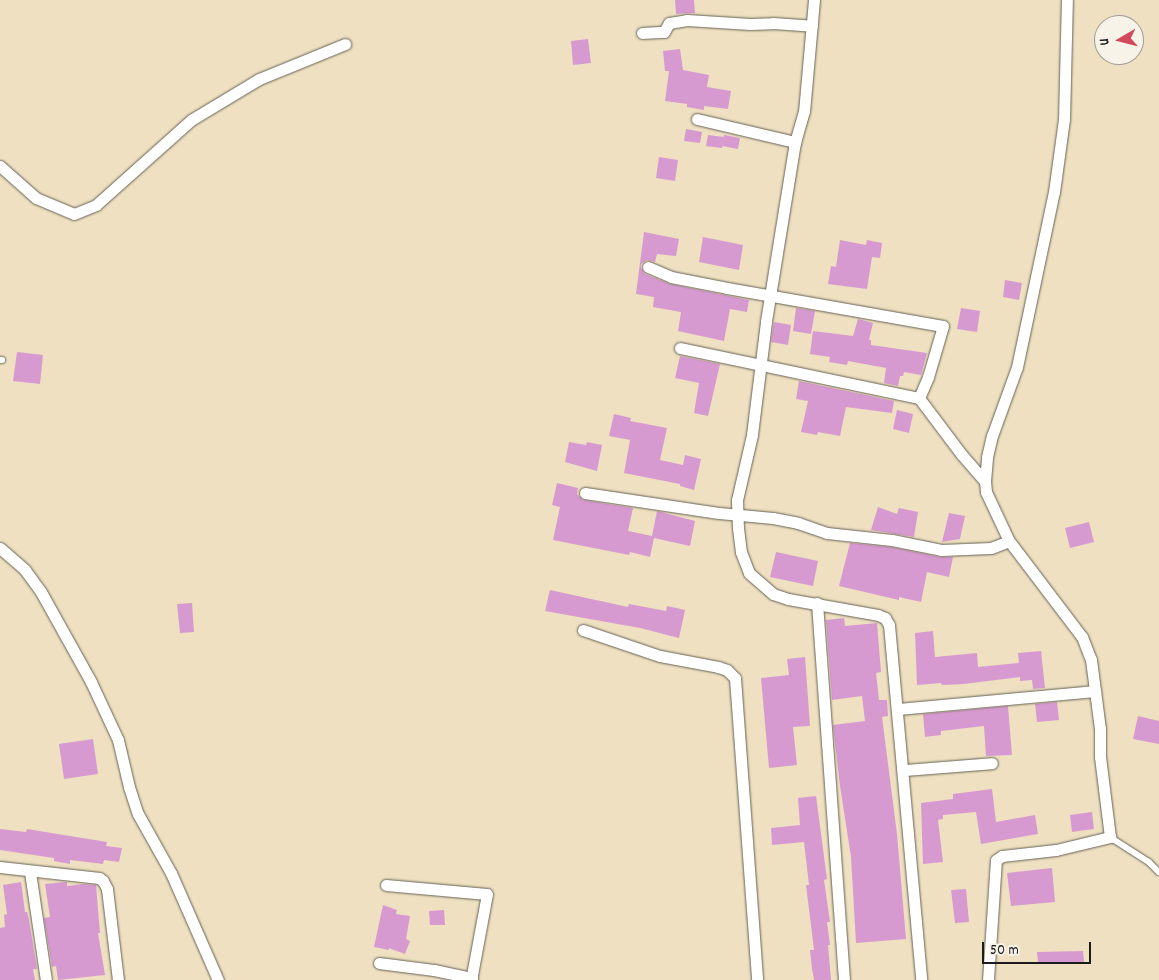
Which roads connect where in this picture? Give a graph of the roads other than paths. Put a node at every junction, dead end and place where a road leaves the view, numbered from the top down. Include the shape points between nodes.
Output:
1 (814, 0) edge
2 (1067, 0) edge
3 (812, 26) junction
4 (642, 33) dead end
5 (346, 44) dead end
6 (697, 119) dead end
7 (795, 142) junction
8 (0, 166) edge
9 (648, 268) dead end
10 (771, 295) junction
11 (680, 348) dead end
12 (762, 364) junction
13 (919, 398) junction
14 (985, 481) junction
15 (585, 493) dead end
16 (738, 515) junction
17 (1009, 541) junction
18 (0, 548) edge
19 (817, 603) junction
20 (583, 630) dead end
21 (1095, 691) junction
22 (898, 709) junction
23 (992, 763) dead end
24 (904, 770) junction
25 (1110, 837) junction
26 (0, 867) edge
27 (30, 872) junction
28 (1159, 872) edge
29 (386, 885) dead end
30 (990, 958) junction
31 (379, 963) dead end
32 (472, 979) edge
33 (46, 980) edge
34 (118, 980) edge
35 (218, 980) edge
36 (757, 980) edge
37 (844, 980) edge
38 (921, 980) edge
39 (988, 980) edge
40 (995, 980) edge

1 - 3 street
2 - 14 street via 1064,118 1054,192 1017,368 992,436
3 - 4 street via 687,20 669,23 664,32
3 - 7 street via 804,111
5 - 8 street via 259,79 191,120 96,205 74,214 36,198
6 - 7 street
7 - 10 street
9 - 10 street via 671,277
10 - 12 street
10 - 13 street via 943,326
11 - 12 street
12 - 13 street
12 - 16 street via 752,435 737,500
13 - 14 street
14 - 17 street via 986,492
15 - 16 street
16 - 17 street via 798,523 827,533 892,540 941,550 991,548
16 - 19 street via 741,552 750,573 773,594
17 - 21 street via 1082,637 1091,660
18 - 35 street via 25,570 41,592 91,682 118,740 138,814 171,873
19 - 22 street via 885,618 889,625
19 - 37 street
20 - 36 street via 660,656 718,667 735,678
21 - 22 street
21 - 25 street
22 - 24 street
23 - 24 street
24 - 38 street
25 - 28 lane
25 - 30 street via 1056,850 1002,856 996,860
26 - 27 street
27 - 33 street
27 - 34 street via 99,878 103,882 107,889
29 - 32 street via 487,894
30 - 39 street
30 - 40 street
31 - 32 street

